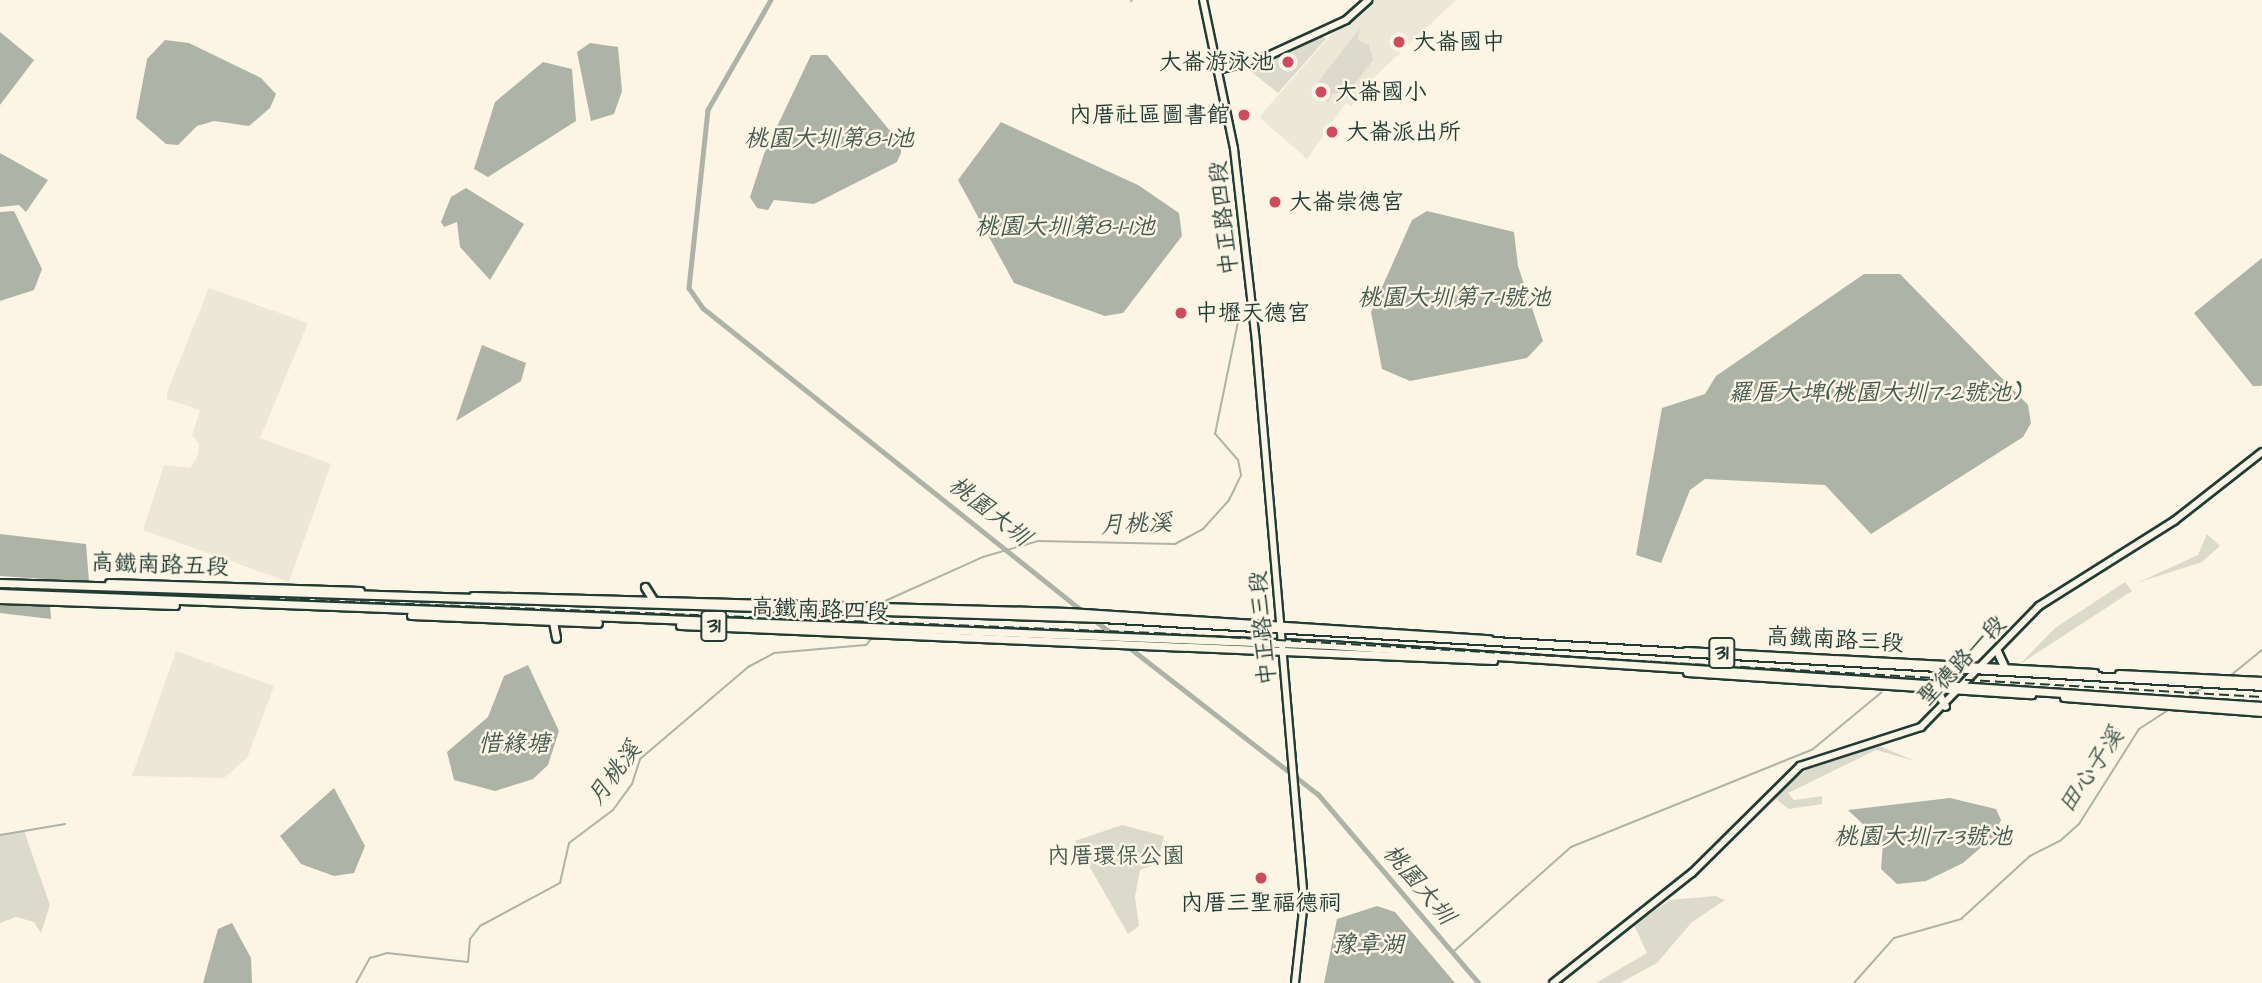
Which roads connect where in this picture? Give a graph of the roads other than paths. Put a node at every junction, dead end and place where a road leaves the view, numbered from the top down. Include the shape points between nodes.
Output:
1 (1203, 0) edge
2 (1368, 0) edge
3 (1218, 70) junction
4 (1257, 352) joint
5 (2262, 452) edge
6 (0, 580) edge
7 (243, 586) junction
8 (645, 587) dead end
9 (319, 591) junction
10 (267, 592) junction
11 (0, 593) edge
12 (56, 596) junction
13 (464, 596) junction
14 (0, 599) edge
15 (35, 600) junction
16 (654, 600) junction
17 (490, 602) junction
18 (578, 604) junction
19 (634, 605) junction
20 (309, 610) junction
21 (876, 610) junction
22 (444, 611) junction
23 (996, 611) junction
24 (855, 614) junction
25 (466, 617) junction
26 (575, 617) junction
27 (1015, 617) junction
28 (630, 619) junction
29 (552, 622) junction
30 (787, 622) junction
31 (1281, 628) junction
32 (818, 629) junction
33 (1002, 633) junction
34 (556, 638) dead end
35 (978, 638) junction
36 (1501, 639) junction
37 (1131, 643) junction
38 (1484, 643) junction
39 (1282, 647) junction
40 (1997, 651) junction
41 (1797, 657) junction
42 (1821, 664) junction
43 (2005, 669) junction
44 (1947, 671) junction
45 (1982, 671) junction
46 (2162, 678) junction
47 (1951, 684) junction
48 (2261, 684) edge
49 (1964, 686) junction
50 (1989, 686) junction
51 (1936, 689) junction
52 (2137, 701) junction
53 (1945, 706) junction
54 (2262, 706) edge
55 (2232, 707) junction
56 (2262, 712) edge
57 (1295, 983) edge
58 (1553, 983) edge

1 - 3 street, 中正路四段
2 - 3 street via 1346,20 1268,56
3 - 4 street, 中正路四段 via 1234,149
4 - 31 street, 中正路三段
5 - 40 street, 聖德路一段 via 2174,521 2039,606
6 - 7 main road, 高鐵南路五段 / 31
6 - 10 main road, 高鐵南路五段 / 31
7 - 9 main road, 高鐵南路五段 / 31
7 - 10 main road
8 - 16 main road
9 - 10 main road, 高鐵南路五段 / 31
9 - 13 main road, 高鐵南路四段 / 31
9 - 17 main road, 高鐵南路四段 / 31
11 - 12 main road, 高鐵南路五段 / 31
12 - 15 main road
12 - 20 main road, 高鐵南路五段 / 31
13 - 16 main road, 高鐵南路四段 / 31
13 - 17 main road
14 - 15 main road, 高鐵南路五段 / 31
15 - 20 main road, 高鐵南路五段 / 31
16 - 21 main road, 高鐵南路四段 / 31
17 - 18 main road, 高鐵南路四段 / 31
18 - 19 main road, 高鐵南路四段 / 31
18 - 26 main road
19 - 24 main road, 高鐵南路四段 / 31
19 - 28 main road
20 - 22 main road, 高鐵南路四段 / 31
20 - 25 main road, 高鐵南路四段 / 31
21 - 23 main road, 高鐵南路四段 / 31
21 - 24 main road
22 - 25 main road
22 - 26 main road, 高鐵南路四段 / 31
23 - 27 main road
23 - 31 main road, 高鐵南路四段 / 31 via 1094,613
24 - 27 main road, 高鐵南路四段 / 31
25 - 29 main road, 高鐵南路四段 / 31
26 - 28 main road, 高鐵南路四段 / 31
27 - 31 main road, 高鐵南路四段 / 31
28 - 30 main road, 高鐵南路四段 / 31
29 - 32 main road, 高鐵南路四段 / 31
29 - 34 main road
30 - 32 main road
30 - 33 main road, 高鐵南路四段 / 31
31 - 36 main road, 高鐵南路三段 / 31
31 - 38 main road, 高鐵南路三段 / 31
31 - 39 street, 中正路三段
32 - 35 main road, 高鐵南路四段 / 31
33 - 35 main road
33 - 37 main road, 高鐵南路四段 / 31
35 - 37 main road, 高鐵南路四段 / 31
36 - 38 main road
36 - 41 main road, 高鐵南路三段 / 31
37 - 39 main road, 31
38 - 42 main road, 高鐵南路三段 / 31
39 - 47 main road, 高鐵南路三段 / 31
39 - 51 main road, 高鐵南路三段 / 31
39 - 57 street, 中正路三段 via 1304,901
40 - 43 main road
40 - 45 street, 聖德路一段
41 - 42 main road
41 - 45 main road, 高鐵南路三段 / 31
42 - 44 main road, 高鐵南路三段 / 31
43 - 45 main road, 高鐵南路三段 / 31
43 - 46 main road, 高鐵南路三段 / 31
44 - 45 main road, 高鐵南路三段 / 31
44 - 47 main road via 1954,676
45 - 46 main road, 高鐵南路三段 / 31
45 - 49 street, 聖德路一段
45 - 50 main road
46 - 48 main road, 高鐵南路三段 / 31
47 - 49 main road, 高鐵南路三段 / 31
49 - 50 main road, 高鐵南路三段 / 31
49 - 51 main road, 高鐵南路三段 / 31
49 - 52 main road, 高鐵南路三段 / 31
49 - 53 street, 聖德路一段
50 - 52 main road, 高鐵南路三段 / 31
51 - 53 main road
52 - 55 main road, 高鐵南路三段 / 31
53 - 58 street, 聖德路一段 via 1921,727 1800,766 1692,873
54 - 55 main road, 高鐵南路三段 / 31
55 - 56 main road, 高鐵南路三段 / 31

